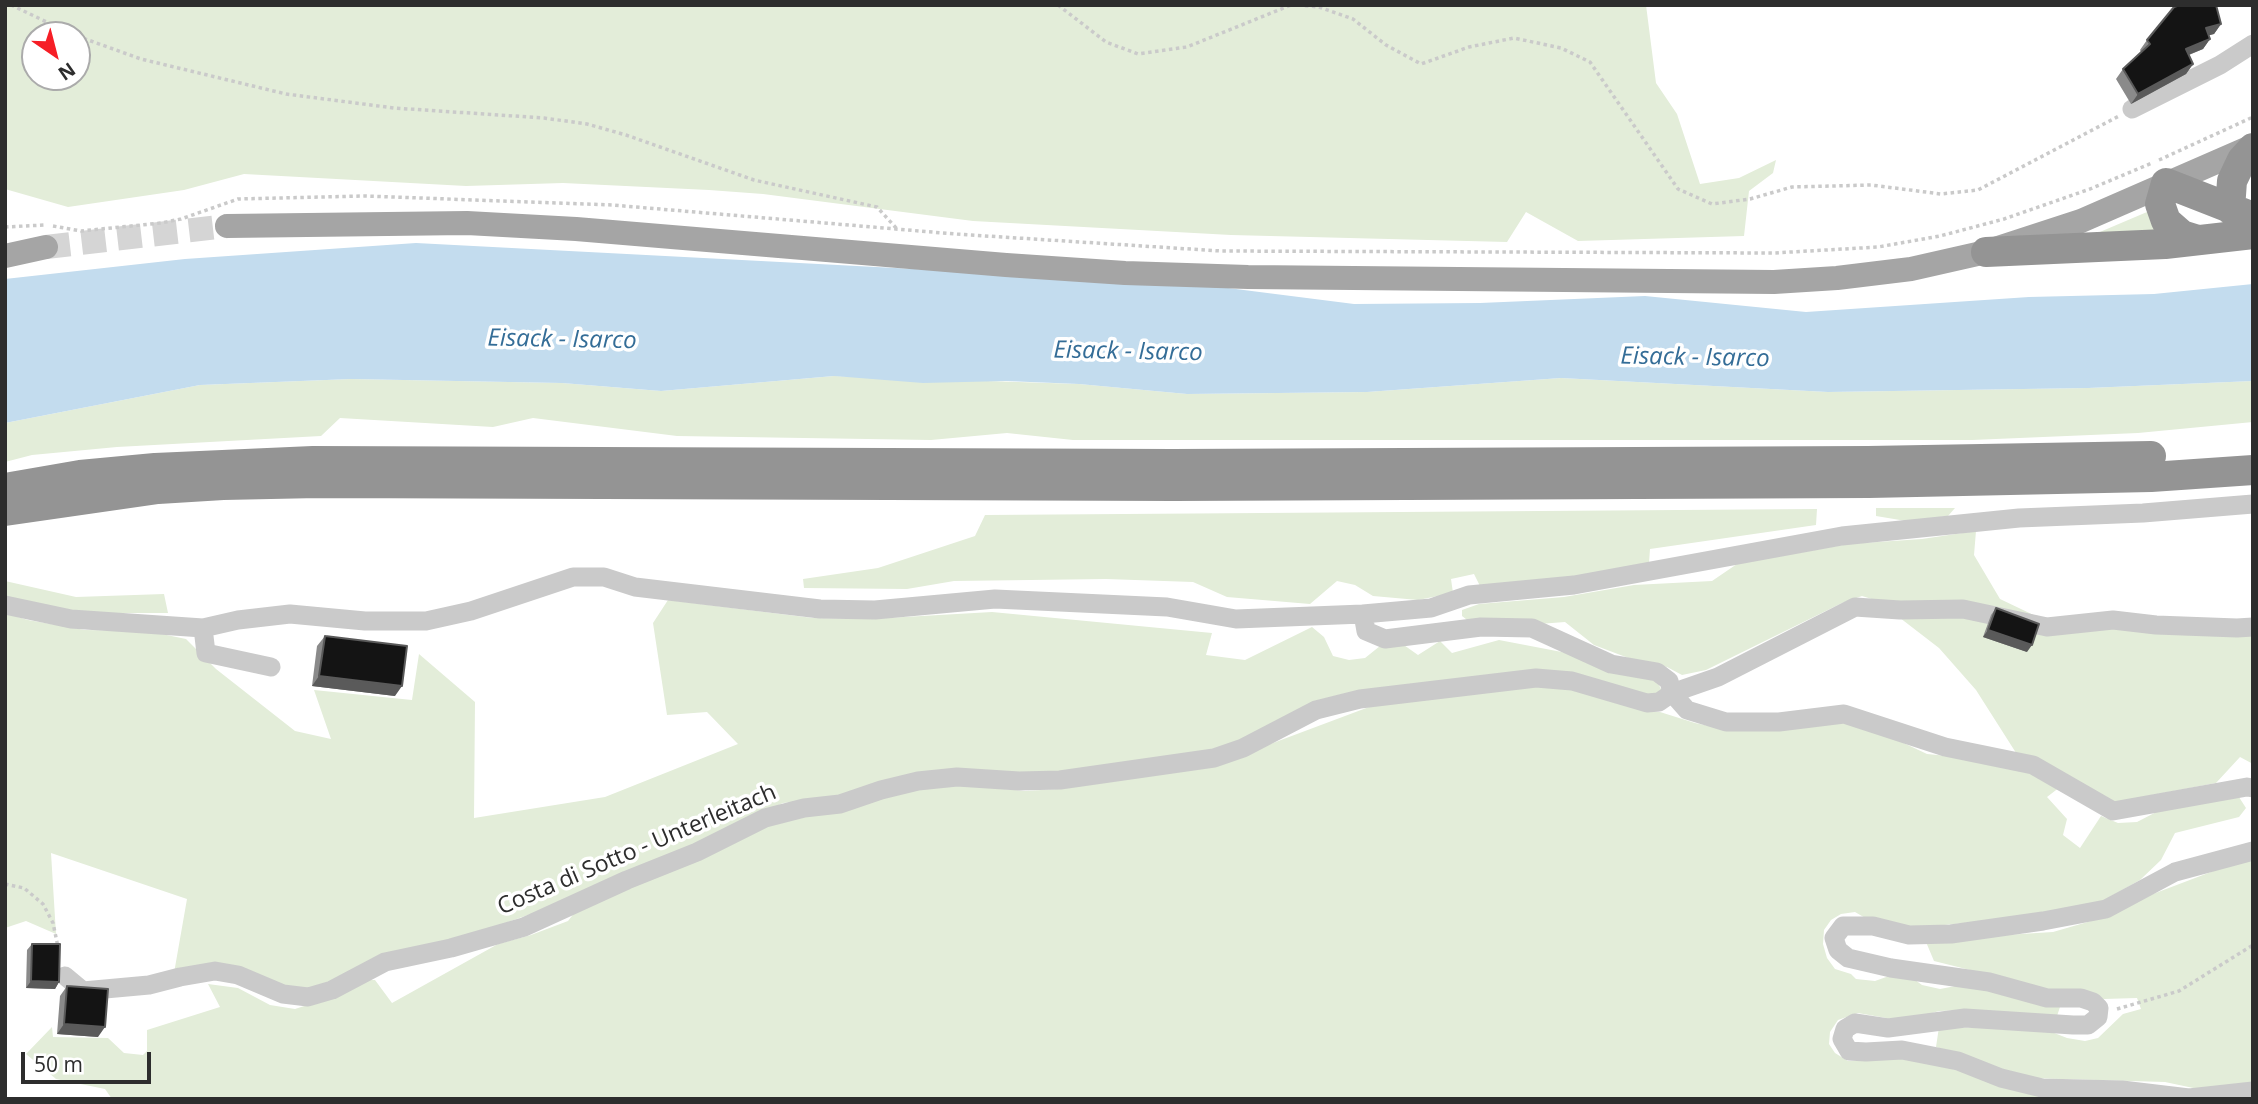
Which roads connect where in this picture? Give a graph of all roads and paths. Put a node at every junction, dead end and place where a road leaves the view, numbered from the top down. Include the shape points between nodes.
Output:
1 (11, 5) edge
2 (1058, 5) edge
3 (1291, 5) edge
4 (1298, 5) edge
5 (44, 21) edge
6 (91, 42) edge
7 (2253, 44) edge
8 (2132, 109) joint
9 (2253, 117) edge
10 (2253, 147) edge
11 (2166, 183) junction
12 (238, 199) dead end
13 (2241, 213) edge
14 (227, 226) tunnel mouth
15 (5, 227) edge
16 (2253, 234) edge
17 (2199, 240) junction
18 (2253, 246) edge
19 (46, 247) tunnel mouth
20 (1986, 252) junction
21 (5, 256) edge
22 (2253, 449) edge
23 (2253, 470) edge
24 (5, 488) edge
25 (2253, 504) edge
26 (5, 511) edge
27 (5, 606) edge
28 (1363, 614) junction
29 (2253, 627) edge
30 (203, 628) junction
31 (271, 667) dead end
32 (1672, 693) junction
33 (2253, 788) edge
34 (2253, 850) edge
35 (5, 884) edge
36 (2253, 945) edge
37 (65, 976) joint
38 (2099, 1008) junction
39 (2253, 1091) edge

1 - 5 path
2 - 3 path via 1106,42 1138,54 1187,47
4 - 8 path via 1353,19 1421,64 1514,37 1561,48 1590,62 1678,189 1712,204 1791,187 1871,185 1941,194 1979,190
6 - 9 path via 141,60 286,94 587,124 754,180 877,207 898,229 1221,251 1774,253 1878,247 2004,219 2090,189
7 - 8 street
10 - 11 main road
10 - 13 highway via 2232,181
11 - 13 highway
11 - 17 highway via 2160,204 2166,221 2182,235
11 - 20 main road via 2081,221
12 - 15 path via 161,223 81,231 35,224
13 - 17 street
14 - 20 main road via 467,223 1046,267 1248,277 1774,282 1911,269
16 - 17 highway
17 - 18 street via 2200,250
17 - 20 highway
19 - 21 main road
22 - 24 highway via 2153,456 1840,461 313,461 155,468
23 - 26 highway via 2151,477 1856,483 318,483 158,489
25 - 28 street via 2020,518 1842,536 1574,584 1469,595 1431,608
27 - 30 street via 71,619
28 - 30 street via 1236,620 1167,607 995,599 874,610 820,609 635,587 604,577 573,577 426,621 290,614
28 - 32 street via 1366,631 1385,639 1481,626 1532,628 1611,664 1657,672 1669,681
29 - 32 street, Costa di Sotto - Unterleitach via 2113,620 2047,627 1963,609 1855,607 1718,677
30 - 31 street via 205,653
32 - 33 street via 1687,710 1726,722 1779,722 1844,714 1945,747 2033,765 2113,811
32 - 37 street, Costa di Sotto - Unterleitach via 1660,702 1647,703 1572,681 1536,678 1360,699 1315,709 1243,748 1214,758 1060,780 957,777 918,781 840,804 765,818 524,926 385,962 332,990 308,997 283,994 238,975 215,971 149,985 83,991
34 - 38 street via 2175,872 2106,909 1951,934 1909,935 1873,926 1843,926 1834,937 1838,950 1848,958 1989,982 2047,998 2081,998
35 - 37 path via 24,888 43,904 53,923
36 - 38 path via 2179,991 2116,1009
38 - 39 street via 2098,1017 2088,1024 2073,1026 1965,1018 1888,1028 1855,1023 1845,1029 1842,1038 1849,1051 1925,1054 2042,1088 2189,1098

